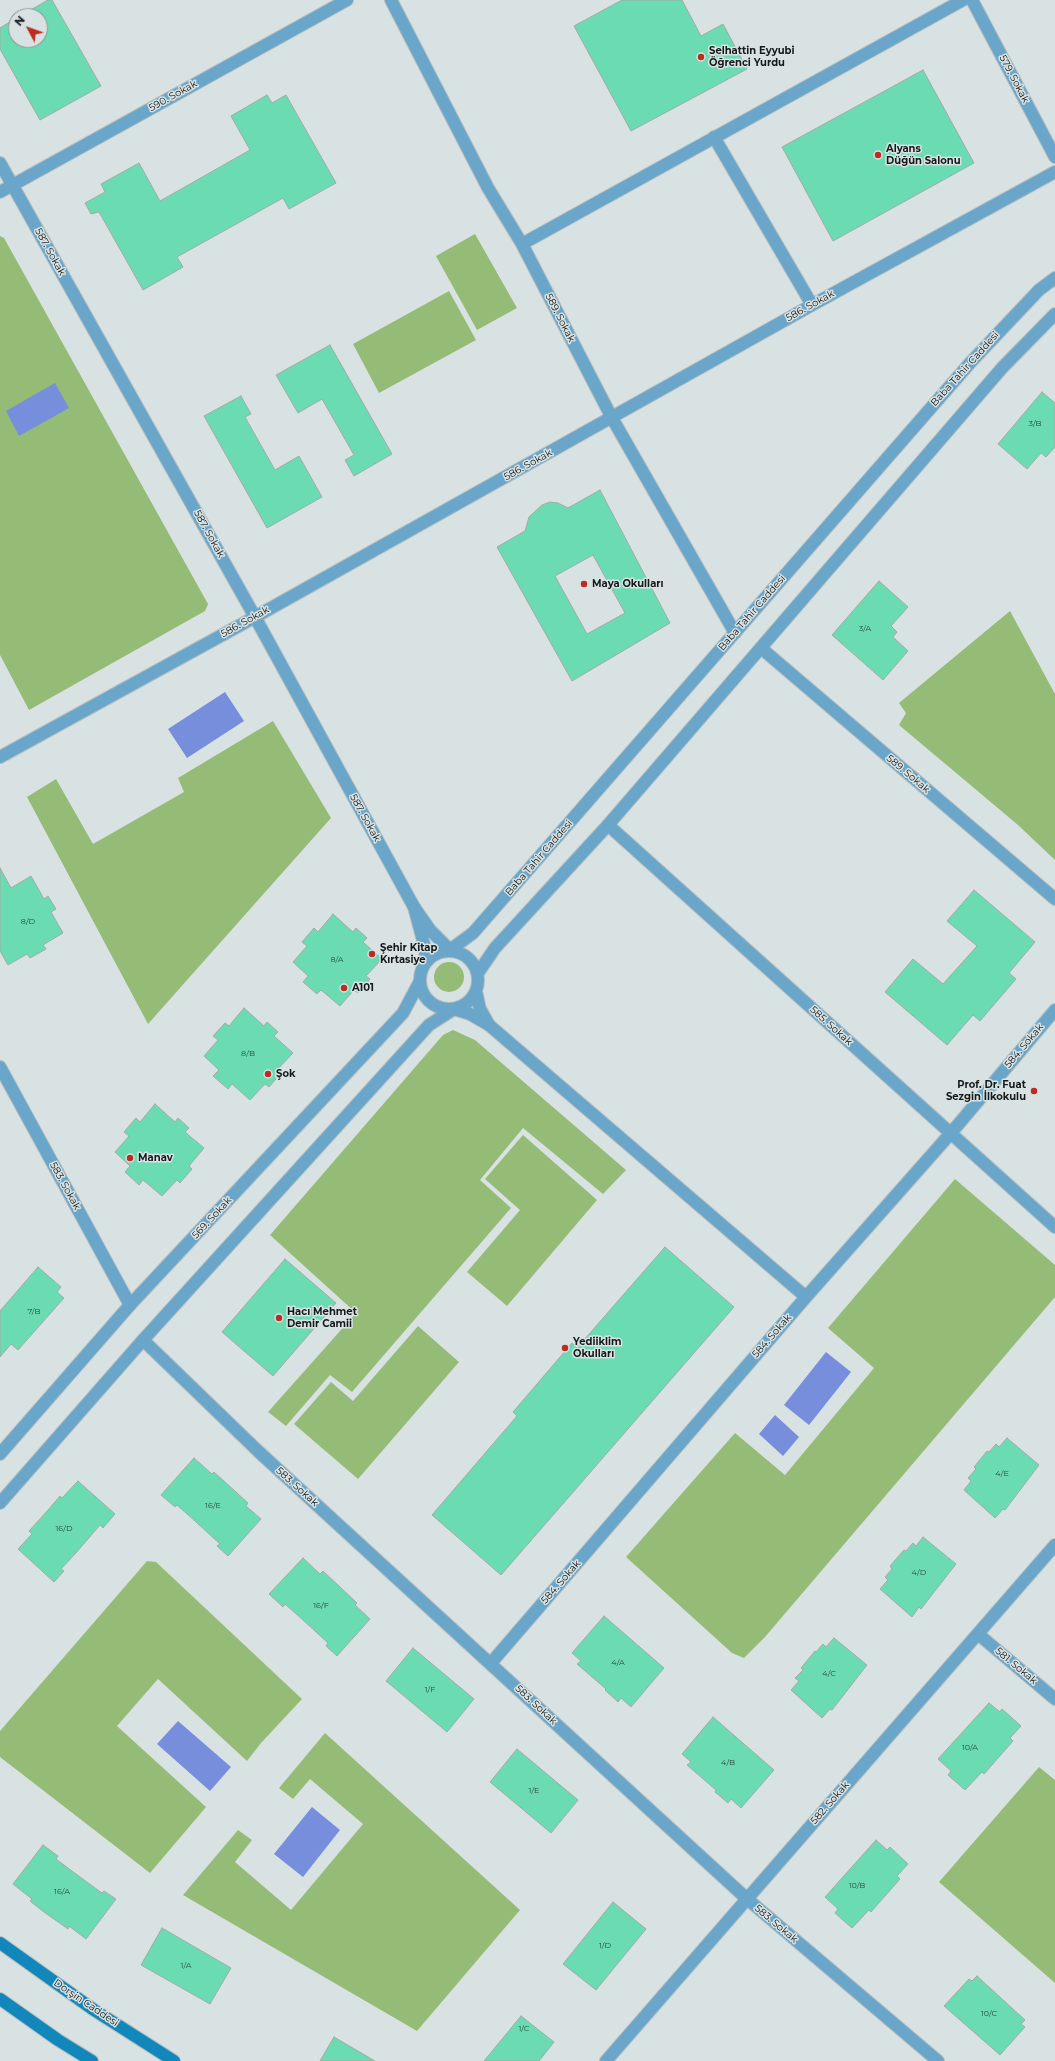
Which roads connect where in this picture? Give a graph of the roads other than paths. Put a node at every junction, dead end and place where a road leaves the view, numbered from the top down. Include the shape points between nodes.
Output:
1 (347, 0) edge
2 (391, 0) edge
3 (963, 0) edge
4 (972, 0) edge
5 (714, 137) junction
6 (1055, 157) edge
7 (0, 163) edge
8 (1055, 172) edge
9 (13, 185) junction
10 (0, 192) edge
11 (522, 244) junction
12 (1055, 278) edge
13 (812, 305) junction
14 (1055, 314) edge
15 (612, 418) junction
16 (255, 617) junction
17 (735, 633) junction
18 (760, 648) junction
19 (0, 757) edge
20 (608, 826) junction
21 (1055, 899) edge
22 (414, 907) junction
23 (450, 950) junction
24 (426, 962) junction
25 (478, 972) junction
26 (420, 981) junction
27 (476, 991) junction
28 (454, 1009) junction
29 (1055, 1010) edge
30 (489, 1025) junction
31 (0, 1067) edge
32 (951, 1134) junction
33 (1055, 1227) edge
34 (806, 1297) junction
35 (130, 1305) junction
36 (143, 1340) junction
37 (0, 1454) edge
38 (0, 1503) edge
39 (1055, 1545) edge
40 (978, 1634) junction
41 (491, 1663) junction
42 (1055, 1699) edge
43 (746, 1898) junction
44 (0, 1943) edge
45 (0, 1999) edge
46 (92, 2061) edge
47 (174, 2061) edge
48 (606, 2061) edge
49 (938, 2061) edge

1 - 9 street, 590. Sokak
2 - 11 street, 589. Sokak via 488,188
3 - 5 street
4 - 6 street, 579. Sokak
5 - 11 street
5 - 13 street
7 - 9 street, 587. Sokak
8 - 13 street, 586. Sokak
9 - 10 street, 590. Sokak
9 - 16 street, 587. Sokak
11 - 15 street, 589. Sokak
12 - 17 street, Baba Tahir Caddesi via 1039,290 970,363
13 - 15 street, 586. Sokak
14 - 18 street via 996,374
15 - 16 street, 586. Sokak
15 - 17 street, 589. Sokak
16 - 19 street, 586. Sokak
16 - 22 street, 587. Sokak
17 - 23 street, Baba Tahir Caddesi via 474,933
18 - 20 street
18 - 21 street, 589. Sokak
20 - 25 street via 495,948
20 - 32 street, 585. Sokak
22 - 23 street via 430,930
22 - 24 street via 425,948
23 - 24 street via 441,951
23 - 25 street via 468,957
24 - 26 street via 421,971
25 - 27 street
26 - 28 street via 427,999 444,1009
26 - 35 street, 569. Sokak via 404,1013
27 - 28 street via 464,1005
27 - 30 street via 480,1009
28 - 30 street via 470,1014
28 - 36 street via 429,1025
29 - 32 street, 584. Sokak
30 - 34 street
31 - 35 street, 583. Sokak
32 - 33 street, 585. Sokak
32 - 34 street, 584. Sokak
34 - 41 street, 584. Sokak
35 - 37 street, 569. Sokak
36 - 38 street
36 - 41 street, 583. Sokak via 259,1452
39 - 40 street, 582. Sokak
40 - 42 street, 581. Sokak
40 - 43 street, 582. Sokak
41 - 43 street, 583. Sokak
43 - 48 street, 582. Sokak
43 - 49 street, 583. Sokak
44 - 47 main road, Dorşin Caddesi via 94,2010
45 - 46 main road

